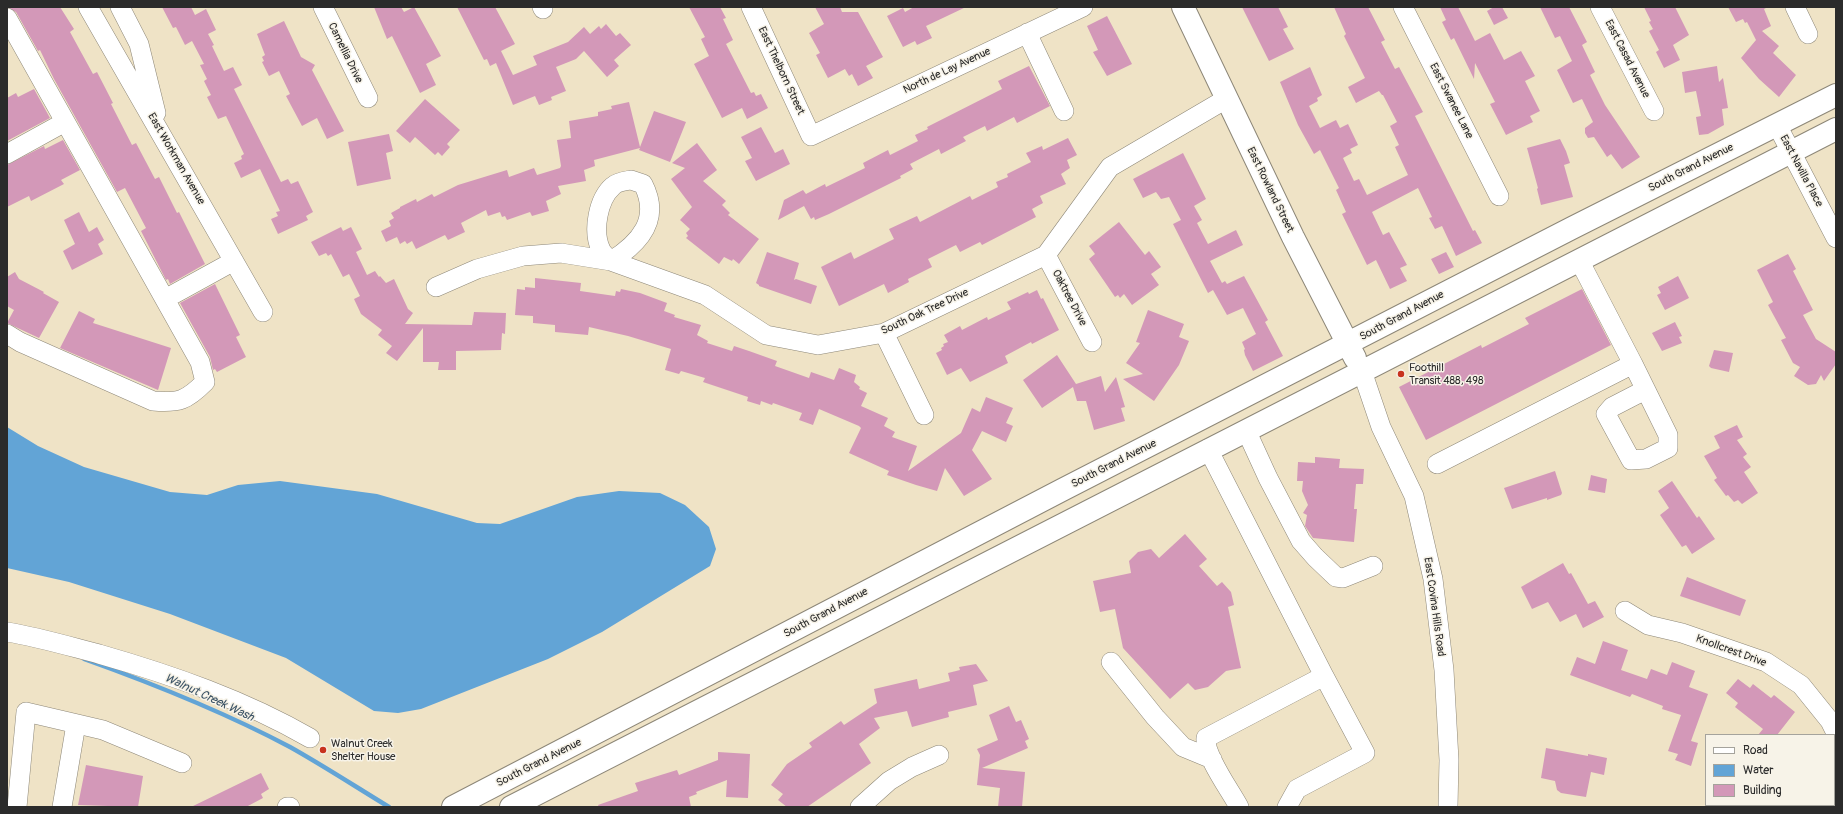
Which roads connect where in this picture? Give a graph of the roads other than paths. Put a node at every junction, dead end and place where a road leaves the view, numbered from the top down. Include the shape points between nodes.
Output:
1 (88, 7) edge
2 (120, 7) edge
3 (323, 7) edge
4 (751, 7) edge
5 (1083, 7) edge
6 (1183, 7) edge
7 (1403, 7) edge
8 (1600, 7) edge
9 (1795, 7) edge
10 (7, 18) edge
11 (1027, 33) junction
12 (1808, 34) dead end
13 (1836, 95) edge
14 (368, 98) dead end
15 (1226, 99) junction
16 (1064, 111) dead end
17 (1654, 111) dead end
18 (65, 122) junction
19 (1777, 125) junction
20 (1836, 129) edge
21 (162, 135) junction
22 (811, 136) joint
23 (1791, 152) junction
24 (7, 154) edge
25 (1499, 196) dead end
26 (1836, 238) edge
27 (1046, 255) junction
28 (1579, 260) junction
29 (234, 261) junction
30 (436, 287) dead end
31 (165, 299) junction
32 (263, 312) dead end
33 (884, 333) junction
34 (7, 334) edge
35 (1092, 342) dead end
36 (1349, 344) junction
37 (1633, 364) junction
38 (1362, 371) junction
39 (1645, 390) dead end
40 (924, 415) dead end
41 (1246, 430) junction
42 (1208, 449) junction
43 (1437, 464) dead end
44 (1373, 566) dead end
45 (1625, 611) dead end
46 (7, 632) edge
47 (1111, 662) dead end
48 (1324, 676) junction
49 (76, 724) junction
50 (1836, 733) edge
51 (310, 738) dead end
52 (939, 755) dead end
53 (1212, 759) junction
54 (182, 764) dead end
55 (18, 807) edge
56 (62, 807) edge
57 (287, 807) edge
58 (290, 807) edge
59 (453, 807) edge
60 (511, 807) edge
61 (860, 807) edge
62 (1239, 807) edge
63 (1287, 807) edge
64 (1448, 807) edge

1 - 21 street, East Workman Avenue
2 - 21 street via 139,44
3 - 14 street, Camellia Drive
4 - 22 street, East Thelborn Street
5 - 11 street, North de Lay Avenue
6 - 15 main road, East Rowland Street
7 - 25 street, East Swanee Lane
8 - 17 street, East Casad Avenue
9 - 12 street
10 - 18 street
11 - 16 street
11 - 22 street, North de Lay Avenue
13 - 19 main road, South Grand Avenue
15 - 27 street, South Oak Tree Drive via 1110,167
15 - 36 main road, East Rowland Street via 1293,237
18 - 24 street
18 - 31 street
19 - 23 street, East Navilla Place
19 - 36 main road, South Grand Avenue
20 - 23 main road
21 - 29 street, East Workman Avenue
23 - 26 street, East Navilla Place
23 - 28 main road
27 - 33 street, South Oak Tree Drive
27 - 35 street, Oaktree Drive
28 - 37 street
28 - 38 main road
29 - 31 street
29 - 32 street, East Workman Avenue
30 - 33 street, South Oak Tree Drive via 477,269 523,256 561,253 612,261 705,295 766,335 818,345
31 - 34 street via 200,362 205,382 192,395 174,403 153,401
33 - 40 street
36 - 38 main road, East Rowland Street
36 - 59 main road, South Grand Avenue via 1062,490
37 - 39 street
37 - 43 street
38 - 41 main road
38 - 64 street, East Covina Hills Road via 1381,427 1414,496 1432,579 1444,670 1449,760
41 - 42 main road
41 - 44 street via 1301,541 1315,557 1336,577 1343,578
42 - 48 street
42 - 60 main road
45 - 50 street, Knollcrest Drive via 1648,625 1682,633 1766,662 1801,686 1830,721
46 - 51 street via 37,637 139,666 232,698
47 - 53 street via 1183,747
48 - 53 street via 1206,738
48 - 63 street via 1365,753 1297,789
49 - 54 street via 103,730
49 - 55 street via 26,712
49 - 56 street
52 - 61 street via 889,781
53 - 62 street
57 - 58 street

